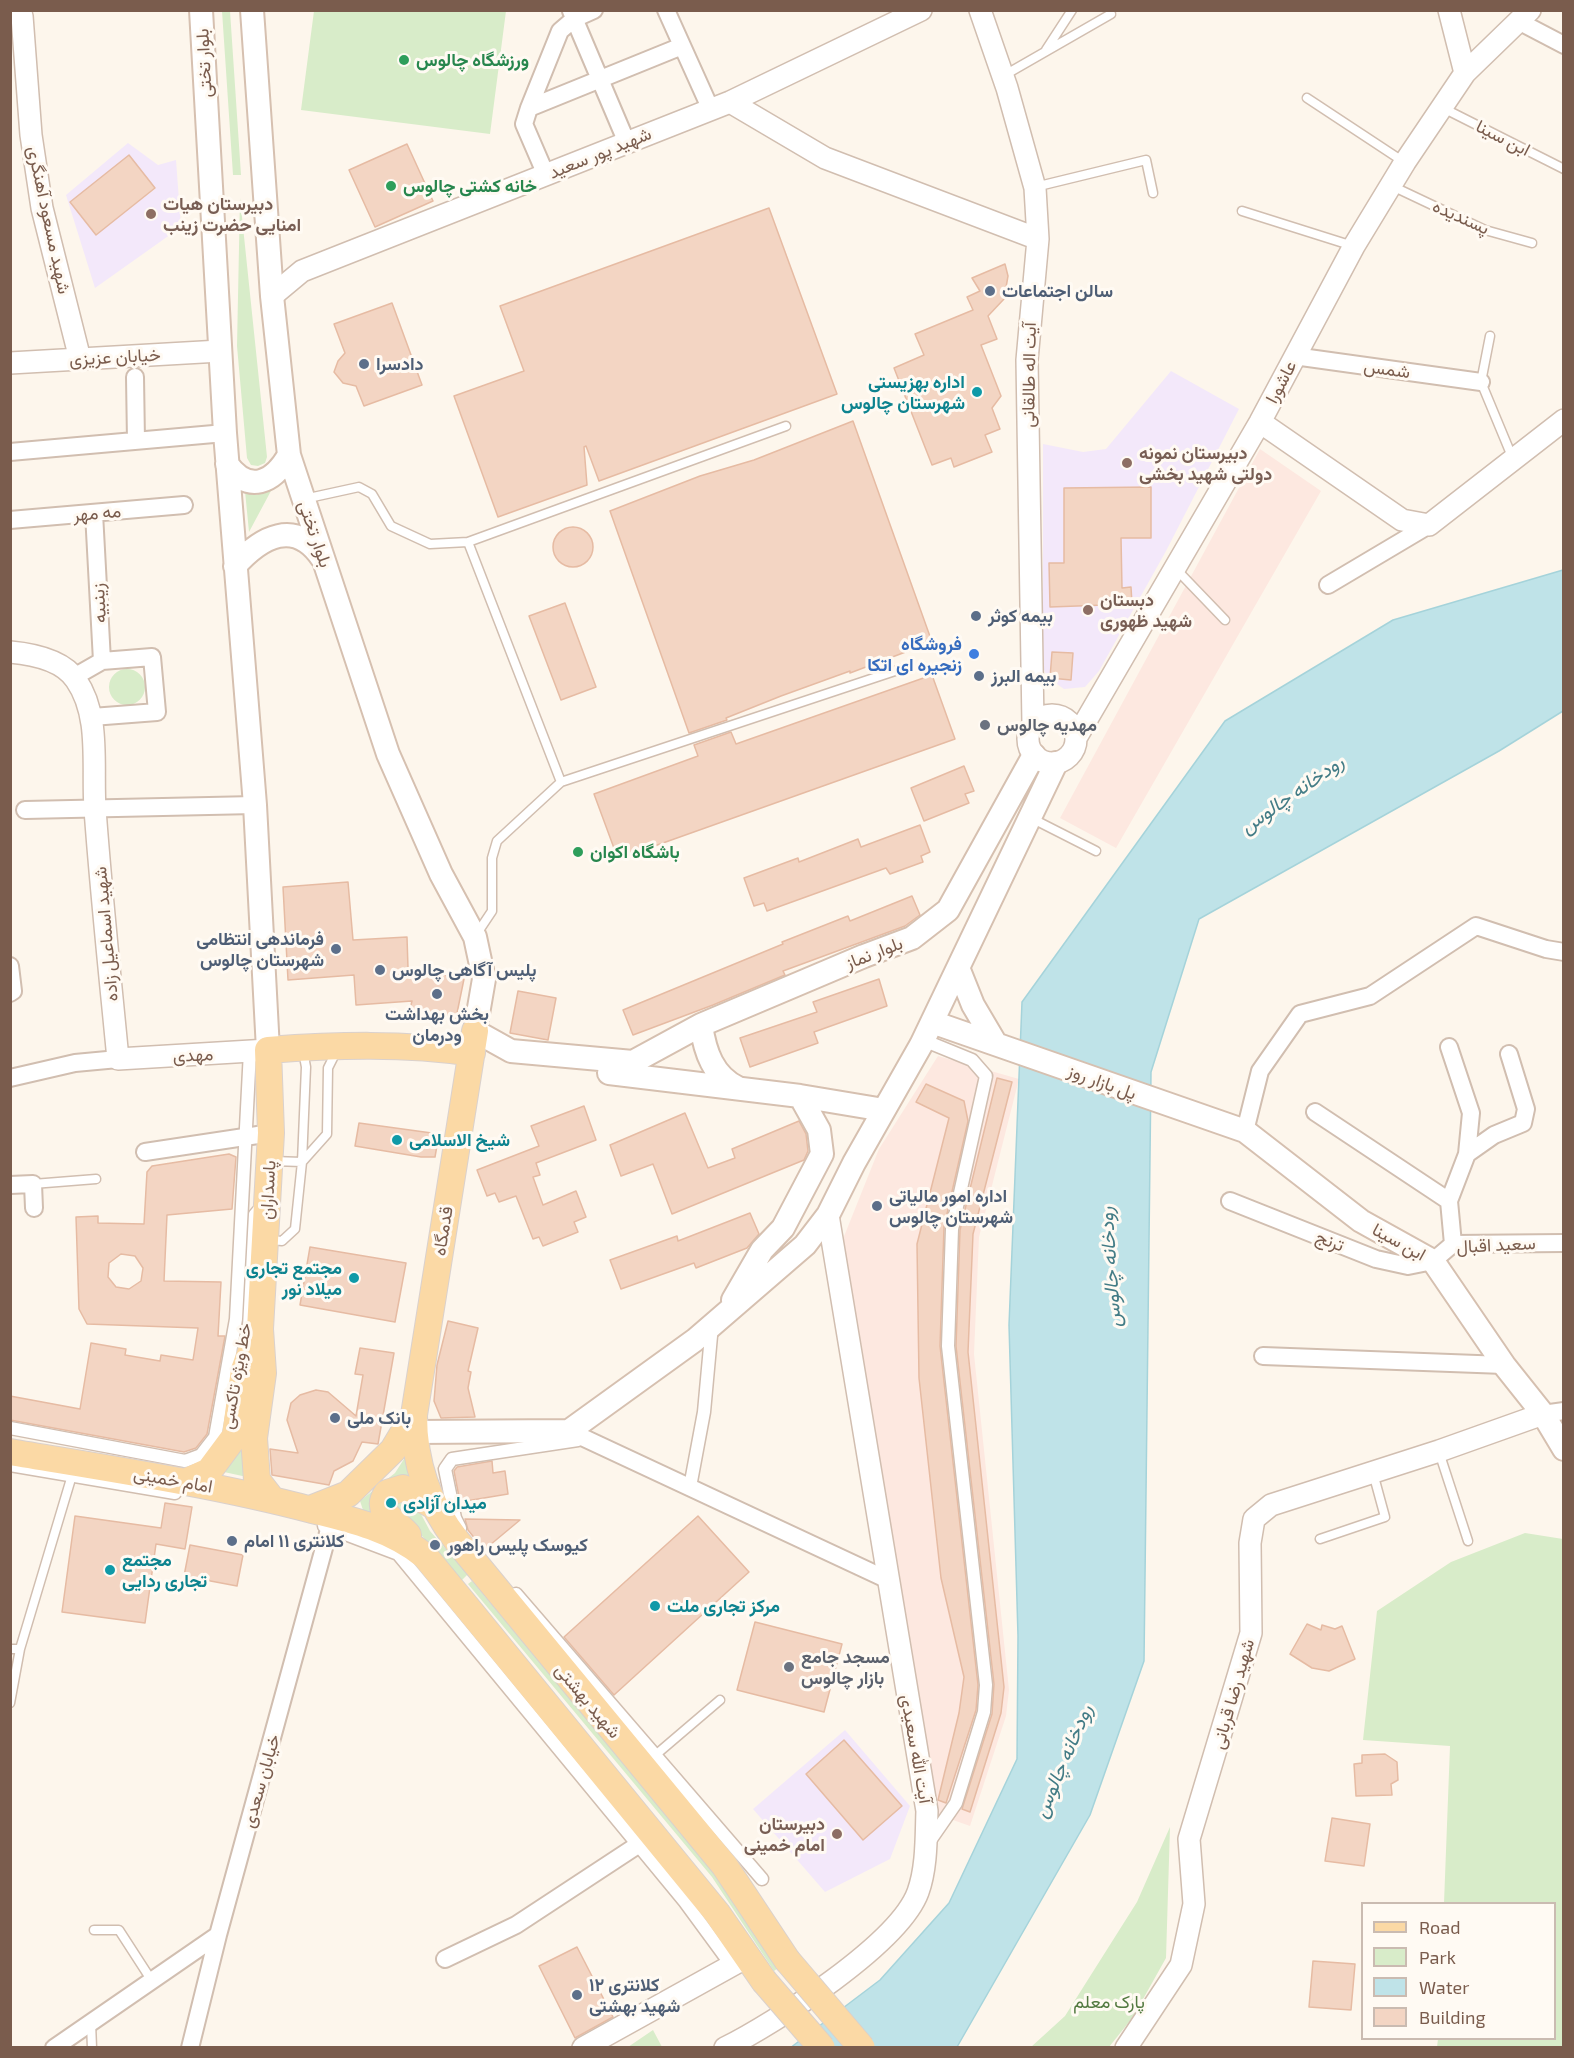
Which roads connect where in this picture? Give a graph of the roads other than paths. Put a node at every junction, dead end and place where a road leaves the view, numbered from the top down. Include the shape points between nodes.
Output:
1 (201, 10) edge
2 (252, 10) edge
3 (594, 10) edge
4 (666, 10) edge
5 (921, 10) edge
6 (980, 10) edge
7 (1072, 10) edge
8 (1449, 10) edge
9 (23, 12) edge
10 (1111, 14) dead end
11 (572, 15) edge
12 (1525, 16) edge
13 (1563, 45) edge
14 (682, 46) junction
15 (1044, 52) junction
16 (1465, 73) junction
17 (1003, 76) junction
18 (600, 79) junction
19 (1307, 98) dead end
20 (721, 106) junction
21 (529, 108) junction
22 (1443, 108) junction
23 (627, 142) junction
24 (1405, 162) junction
25 (1563, 169) edge
26 (546, 175) junction
27 (1392, 185) junction
28 (1035, 188) junction
29 (1153, 194) dead end
30 (1242, 211) dead end
31 (1038, 239) junction
32 (1532, 243) dead end
33 (1353, 246) junction
34 (269, 251) junction
35 (302, 271) junction
36 (272, 297) junction
37 (1490, 336) dead end
38 (220, 351) junction
39 (1294, 356) junction
40 (80, 359) junction
41 (10, 363) edge
42 (135, 377) dead end
43 (1481, 382) junction
44 (1563, 420) edge
45 (1260, 422) junction
46 (786, 426) dead end
47 (225, 433) junction
48 (136, 441) junction
49 (10, 452) edge
50 (289, 455) junction
51 (1514, 459) junction
52 (227, 464) junction
53 (303, 499) junction
54 (184, 505) dead end
55 (94, 513) junction
56 (10, 520) edge
57 (1429, 525) junction
58 (468, 542) junction
59 (324, 561) junction
60 (235, 566) junction
61 (1175, 567) junction
62 (1328, 585) dead end
63 (1225, 620) dead end
64 (10, 652) edge
65 (102, 661) junction
66 (900, 669) dead end
67 (74, 677) junction
68 (1032, 677) junction
69 (1101, 694) junction
70 (1058, 716) junction
71 (92, 717) junction
72 (1033, 725) junction
73 (1076, 738) junction
74 (1034, 755) junction
75 (1056, 763) junction
76 (561, 782) junction
77 (255, 806) junction
78 (95, 808) junction
79 (25, 810) dead end
80 (1031, 818) junction
81 (1096, 851) dead end
82 (475, 937) junction
83 (1563, 952) edge
84 (10, 966) edge
85 (959, 970) junction
86 (10, 993) edge
87 (701, 1025) junction
88 (928, 1031) junction
89 (473, 1042) junction
90 (996, 1044) junction
91 (339, 1046) junction
92 (1449, 1047) dead end
93 (302, 1048) junction
94 (259, 1051) junction
95 (1509, 1054) dead end
96 (117, 1059) junction
97 (10, 1078) edge
98 (738, 1089) junction
99 (800, 1096) junction
100 (884, 1110) junction
101 (1315, 1112) dead end
102 (1208, 1120) joint
103 (1245, 1131) junction
104 (259, 1135) junction
105 (145, 1152) dead end
106 (1467, 1154) junction
107 (270, 1161) junction
108 (302, 1162) junction
109 (96, 1179) dead end
110 (33, 1184) junction
111 (10, 1185) edge
112 (267, 1196) junction
113 (1230, 1201) dead end
114 (1449, 1201) junction
115 (34, 1208) dead end
116 (828, 1215) junction
117 (265, 1234) junction
118 (1563, 1243) edge
119 (1453, 1244) junction
120 (1433, 1261) junction
121 (719, 1320) junction
122 (260, 1329) junction
123 (1263, 1356) dead end
124 (1504, 1365) junction
125 (1553, 1413) edge
126 (414, 1424) junction
127 (10, 1428) edge
128 (578, 1435) junction
129 (1563, 1449) edge
130 (1438, 1451) junction
131 (10, 1452) edge
132 (76, 1464) junction
133 (10, 1466) edge
134 (1373, 1472) junction
135 (185, 1482) junction
136 (690, 1487) junction
137 (271, 1498) junction
138 (432, 1505) junction
139 (324, 1517) junction
140 (1320, 1539) dead end
141 (1468, 1541) dead end
142 (425, 1556) junction
143 (886, 1579) junction
144 (15, 1649) edge
145 (720, 1700) dead end
146 (10, 1703) edge
147 (649, 1761) junction
148 (646, 1840) junction
149 (926, 1845) junction
150 (762, 1879) dead end
151 (94, 1930) dead end
152 (218, 1935) junction
153 (445, 1959) dead end
154 (740, 1962) junction
155 (152, 1982) junction
156 (91, 2022) junction
157 (54, 2048) edge
158 (92, 2048) edge
159 (190, 2048) edge
160 (583, 2048) edge
161 (725, 2048) edge
162 (822, 2048) edge
163 (862, 2048) edge
164 (1126, 2048) edge

1 - 38 main road, بلوار تختی
2 - 34 main road, بلوار تختی
3 - 11 street
4 - 14 street
5 - 20 street, شهید پور سعید
6 - 17 street, آیت اله طالقانی
7 - 15 lane
8 - 16 street
9 - 40 street, شهید مسعود آهنگری via 31,135 42,208
10 - 15 lane
11 - 18 street
11 - 21 street via 560,31
12 - 13 street
12 - 16 street, عاشورا
14 - 18 street
14 - 20 street
15 - 17 lane
16 - 22 street, عاشورا
17 - 28 street, آیت اله طالقانی
18 - 21 street
18 - 23 street
19 - 24 lane
20 - 23 street, شهید پور سعید
20 - 31 street via 825,158
21 - 26 street via 524,124
22 - 24 street, عاشورا
22 - 25 lane, ابن سینا
23 - 26 street, شهید پور سعید
24 - 27 street, عاشورا
26 - 35 street, شهید پور سعید
27 - 32 lane, پسندیده via 1485,230
27 - 33 street, عاشورا
28 - 29 lane via 1146,160
28 - 31 street, آیت اله طالقانی
30 - 33 lane
31 - 68 street, آیت اله طالقانی via 1026,360
33 - 39 street, عاشورا
34 - 35 street via 285,267
34 - 36 main road, بلوار تختی
35 - 36 street, شهید پور سعید
36 - 50 main road, بلوار تختی
37 - 43 lane
38 - 40 street, خیابان عزیزی
38 - 47 main road, بلوار تختی
39 - 43 street, شمس
39 - 45 street, عاشورا
40 - 41 street, خیابان عزیزی
42 - 48 street
43 - 51 lane
44 - 51 street
45 - 57 street via 1402,520
45 - 61 street, عاشورا
46 - 58 lane
47 - 48 street
47 - 52 main road, بلوار تختی
48 - 49 street
50 - 52 main road via 280,470 262,481 242,479
50 - 53 main road, بلوار تختی
51 - 57 street
52 - 60 main road, بلوار تختی
53 - 58 lane via 359,487 372,494 391,526 430,544
53 - 59 main road, بلوار تختی
54 - 55 street, مه مهر
55 - 56 street, مه مهر
55 - 65 street, زینبیه
57 - 62 street
58 - 76 lane
59 - 60 main road via 315,548 288,536 258,543
59 - 82 main road, بلوار تختی via 388,754 441,874
60 - 77 main road, بلوار تختی
61 - 63 lane
61 - 69 street, عاشورا
64 - 67 street via 36,655
65 - 67 street
65 - 71 street via 152,657 157,712
66 - 76 lane
67 - 71 street, شهید اسماعیل زاده via 85,694
68 - 70 street
68 - 72 street, آیت اله طالقانی
69 - 70 street via 1080,710
69 - 73 street, عاشورا
70 - 72 street via 1038,720
70 - 73 street via 1073,727
71 - 78 street, شهید اسماعیل زاده
72 - 74 street via 1028,740
73 - 75 street via 1069,757
74 - 75 street via 1044,762
74 - 87 main road, بلوار نماز via 948,910 912,938
75 - 80 main road
76 - 82 lane via 497,841 492,858 492,911
77 - 78 street
77 - 94 main road, بلوار تختی
78 - 79 street
78 - 96 street, شهید اسماعیل زاده
80 - 81 lane
80 - 85 main road
82 - 89 main road, بلوار تختی via 484,979
83 - 103 street via 1476,926 1370,996 1300,1014 1260,1071
84 - 86 street
85 - 88 main road
85 - 90 main road via 973,1005
87 - 89 main road, بلوار نماز via 633,1062 511,1051
87 - 98 main road via 711,1062 722,1078
88 - 90 main road
88 - 100 main road
88 - 149 street via 972,1060 986,1076 952,1229 948,1346 986,1685 984,1712 956,1803
89 - 91 main road via 446,1049
89 - 98 main road via 587,1071
89 - 126 main road, قدمگاه
90 - 102 main road, پل بازار روز
91 - 93 main road
91 - 108 lane via 328,1068 327,1134
92 - 106 street via 1471,1113
93 - 94 main road
93 - 108 lane via 306,1067
94 - 96 street, مهدی
94 - 104 main road, پاسداران
95 - 106 street via 1526,1109 1523,1123 1494,1135
96 - 97 street via 75,1063
98 - 99 main road
99 - 100 main road
99 - 121 main road via 819,1130 822,1154 783,1228 762,1250
100 - 116 main road
101 - 114 street
102 - 103 main road, ابن سینا
103 - 120 main road, ابن سینا via 1361,1221
104 - 105 street
104 - 107 main road, پاسداران
104 - 127 street via 236,1319 215,1437 201,1455 185,1461
106 - 114 street
107 - 108 lane
107 - 112 main road, پاسداران
108 - 117 lane via 295,1229 282,1240 271,1240
109 - 110 lane
110 - 111 street
110 - 115 street
112 - 117 main road, پاسداران
112 - 132 lane, خط ویژه تاکسی via 253,1214 247,1327 237,1365 229,1431 204,1464 184,1472
113 - 120 street, ترنج via 1376,1259 1408,1266
114 - 119 street
116 - 121 main road via 805,1245
116 - 143 street, آیت الله سعیدی
117 - 122 main road, پاسداران
118 - 119 street, سعید اقبال
119 - 120 street, سعید اقبال
120 - 124 main road, ابن سینا
121 - 128 main road
121 - 136 street
122 - 135 main road via 244,1370 235,1436 209,1471
122 - 137 main road via 263,1373 254,1438 257,1480
123 - 124 street
124 - 125 main road, ابن سینا
125 - 129 main road, ابن سینا
125 - 130 street, شهید رضا قربانی
126 - 128 main road
126 - 138 main road, شهید بهشتی via 416,1455
126 - 139 main road
128 - 136 street
128 - 147 street via 453,1459 445,1468 455,1518
130 - 134 street, شهید رضا قربانی
130 - 141 lane
131 - 132 main road, امام خمینی
132 - 133 street
132 - 135 main road, امام خمینی
132 - 139 street via 259,1507
132 - 144 lane
134 - 140 lane via 1385,1517
134 - 164 street, شهید رضا قربانی via 1271,1505 1254,1519 1250,1543 1251,1633 1189,1839 1194,1904 1181,1965
135 - 137 main road, امام خمینی
136 - 143 street
137 - 139 main road, امام خمینی
138 - 142 main road via 403,1488 392,1490 383,1503 385,1514 399,1524
138 - 147 main road, شهید بهشتی via 457,1541
139 - 142 main road, شهید بهشتی via 381,1528
139 - 148 street via 398,1554
139 - 152 street, خیابان سعدی via 291,1674
142 - 148 main road, شهید بهشتی
143 - 149 street, آیت الله سعیدی via 927,1811
144 - 146 lane
145 - 147 lane
147 - 150 street
147 - 163 main road, شهید بهشتی, bridge via 787,1960
148 - 153 street via 516,1925
148 - 154 main road, شهید بهشتی via 717,1913
149 - 161 street, آیت الله سعیدی via 918,1893 901,1922 863,1957 762,2029
151 - 155 lane via 118,1930
152 - 155 street
152 - 159 street, خیابان سعدی
154 - 160 street
154 - 162 main road, شهید بهشتی, bridge via 764,1981
155 - 156 street
156 - 157 street
156 - 158 lane

